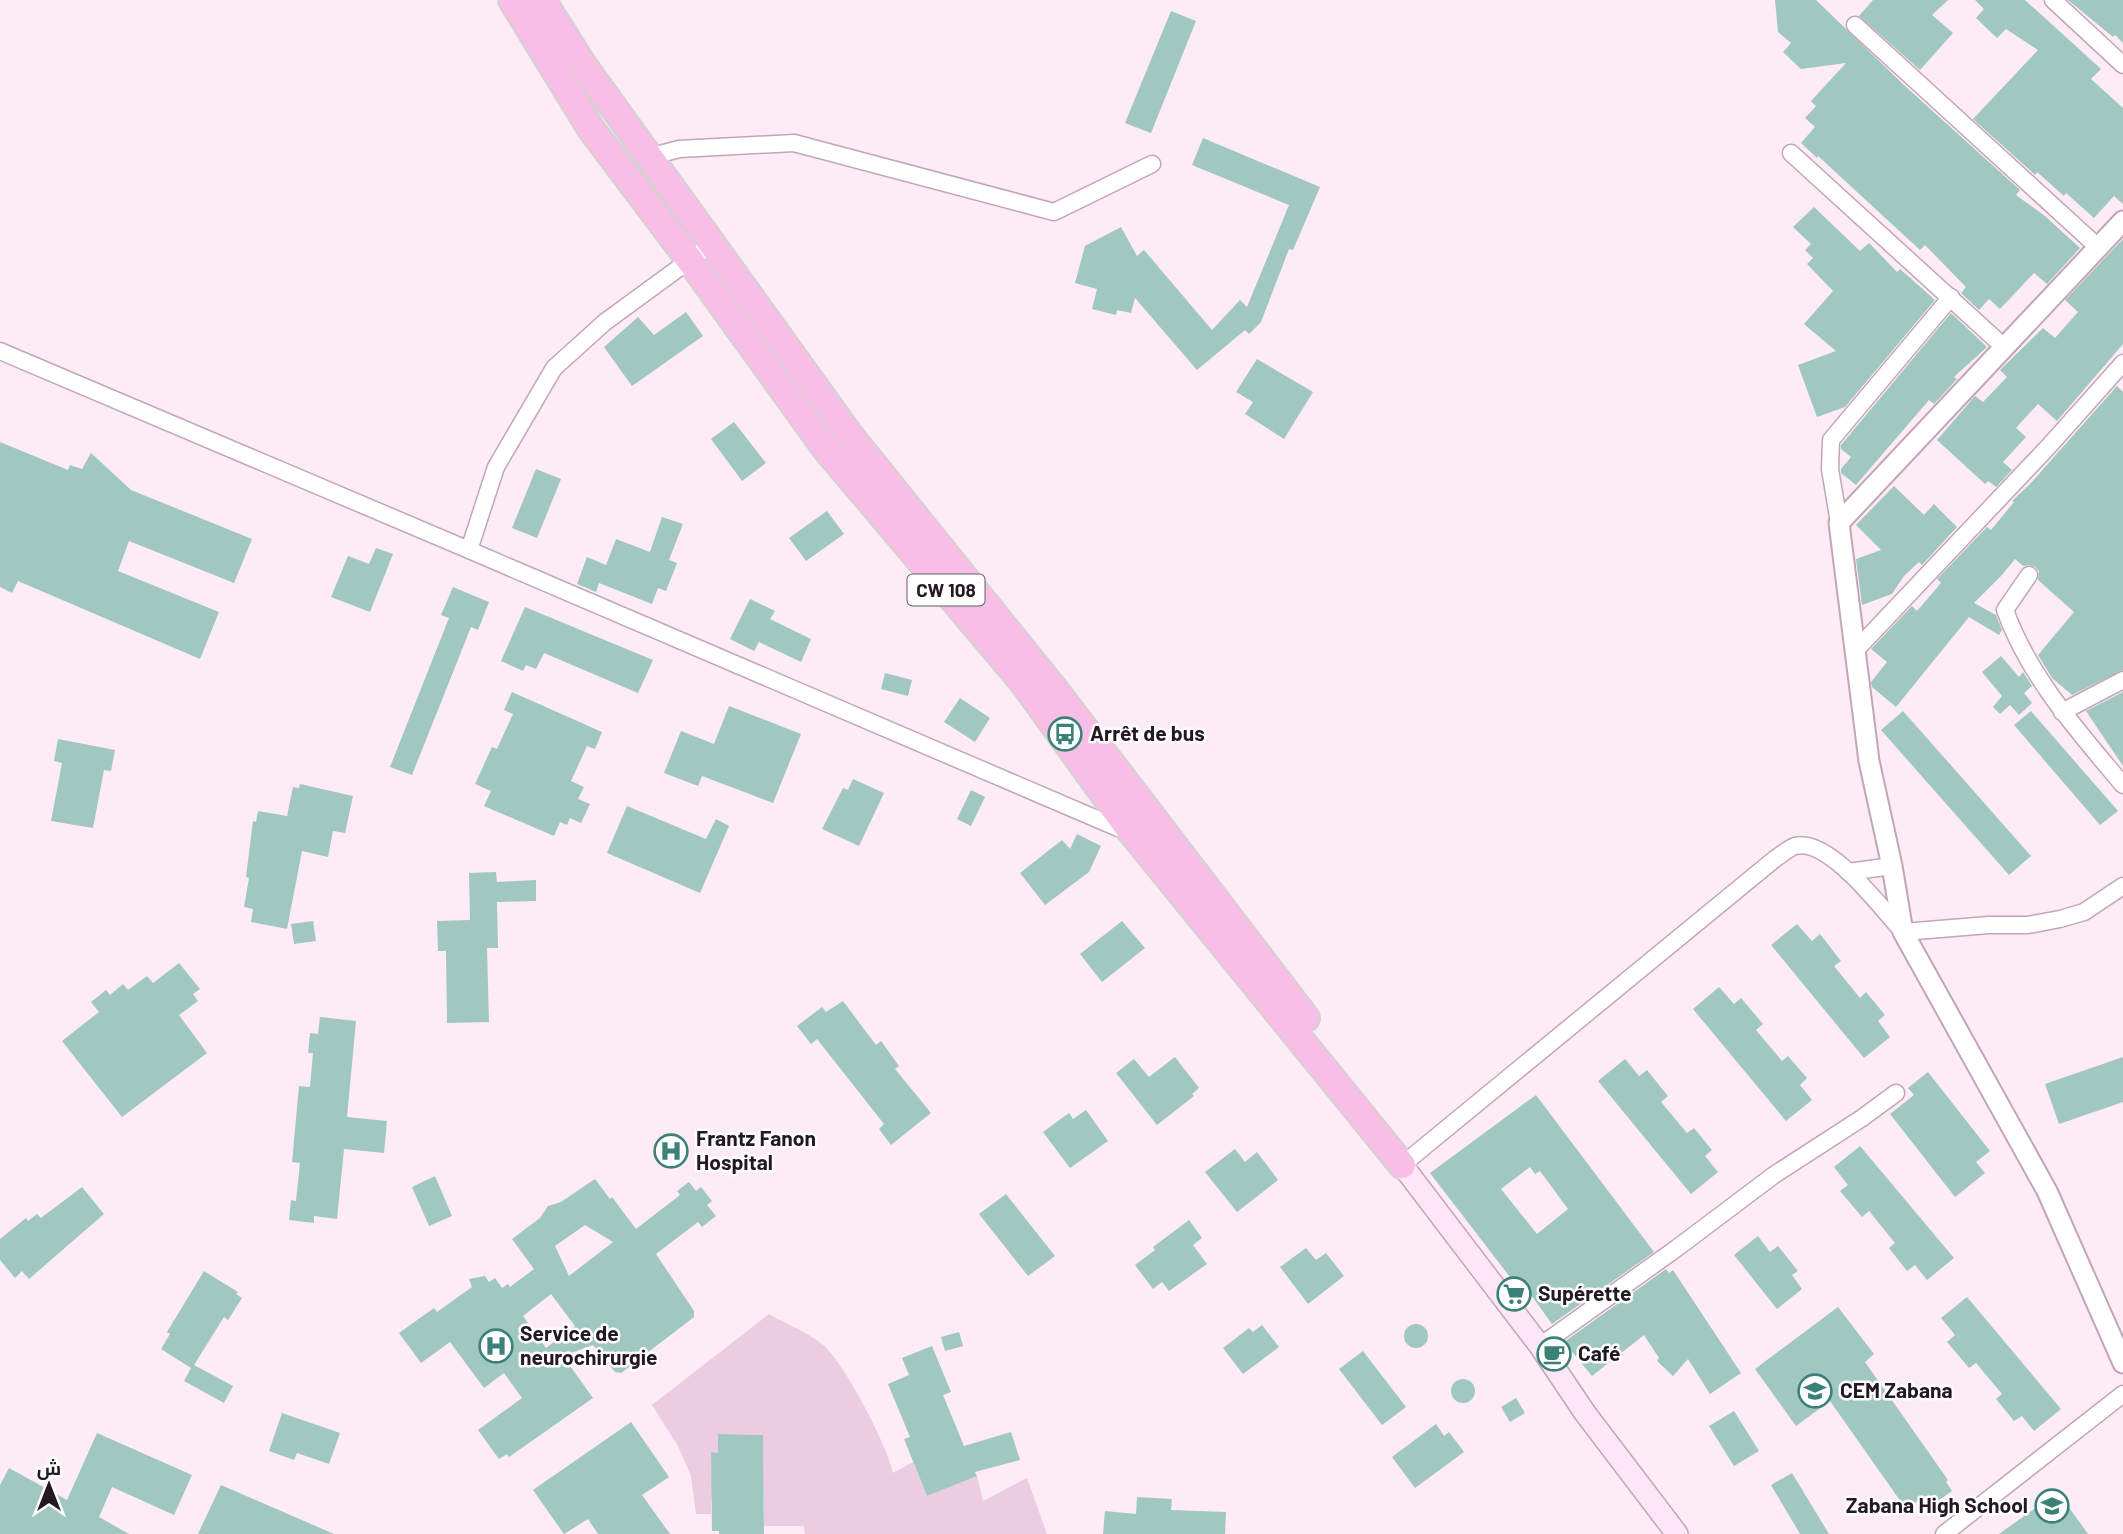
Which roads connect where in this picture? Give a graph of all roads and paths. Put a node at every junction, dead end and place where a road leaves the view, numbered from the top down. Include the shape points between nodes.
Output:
1 (512, 0) edge
2 (542, 0) edge
3 (2053, 0) edge
4 (1855, 25) dead end
5 (2123, 65) edge
6 (1791, 153) dead end
7 (649, 157) junction
8 (1152, 164) dead end
9 (2123, 222) edge
10 (713, 243) junction
11 (2099, 248) junction
12 (689, 259) junction
13 (1951, 297) junction
14 (2004, 347) junction
15 (0, 351) edge
16 (2123, 363) edge
17 (1839, 523) junction
18 (469, 550) junction
19 (2029, 575) dead end
20 (1855, 651) junction
21 (2123, 680) edge
22 (2062, 712) junction
23 (2123, 785) edge
24 (1154, 820) junction
25 (1129, 829) junction
26 (1892, 866) junction
27 (1848, 872) junction
28 (2123, 886) edge
29 (1903, 933) junction
30 (1896, 1093) dead end
31 (1402, 1165) junction
32 (1540, 1346) junction
33 (2123, 1363) edge
34 (2123, 1394) edge
35 (1677, 1534) edge
36 (1944, 1534) edge

1 - 12 highway, CW 108 via 590,129
2 - 7 highway, CW 108
3 - 5 street
4 - 11 street
6 - 13 street
7 - 8 street via 679,149 794,143 1054,212
7 - 10 highway, CW 108
9 - 11 street
10 - 12 street
10 - 24 highway, CW 108 via 851,437 1038,667
11 - 14 street
12 - 18 street via 605,322 554,368 496,467
12 - 25 highway, CW 108 via 826,449 1023,682
13 - 14 street
13 - 17 street via 1830,440
14 - 17 street
15 - 18 street
16 - 20 street
17 - 20 street
18 - 25 street
19 - 22 street via 2005,610 2016,639
20 - 26 street via 1869,761
21 - 22 street
22 - 23 street
24 - 25 street
24 - 31 highway, CW 108 via 1375,1109
25 - 31 highway, CW 108
26 - 27 street
26 - 29 street
27 - 29 street
27 - 31 street via 1814,847 1794,846
28 - 29 street via 2084,912 2060,919
29 - 33 street via 2047,1191
30 - 32 street via 1773,1175
31 - 32 main road, CW 108
32 - 35 main road, CW 108
34 - 36 street

